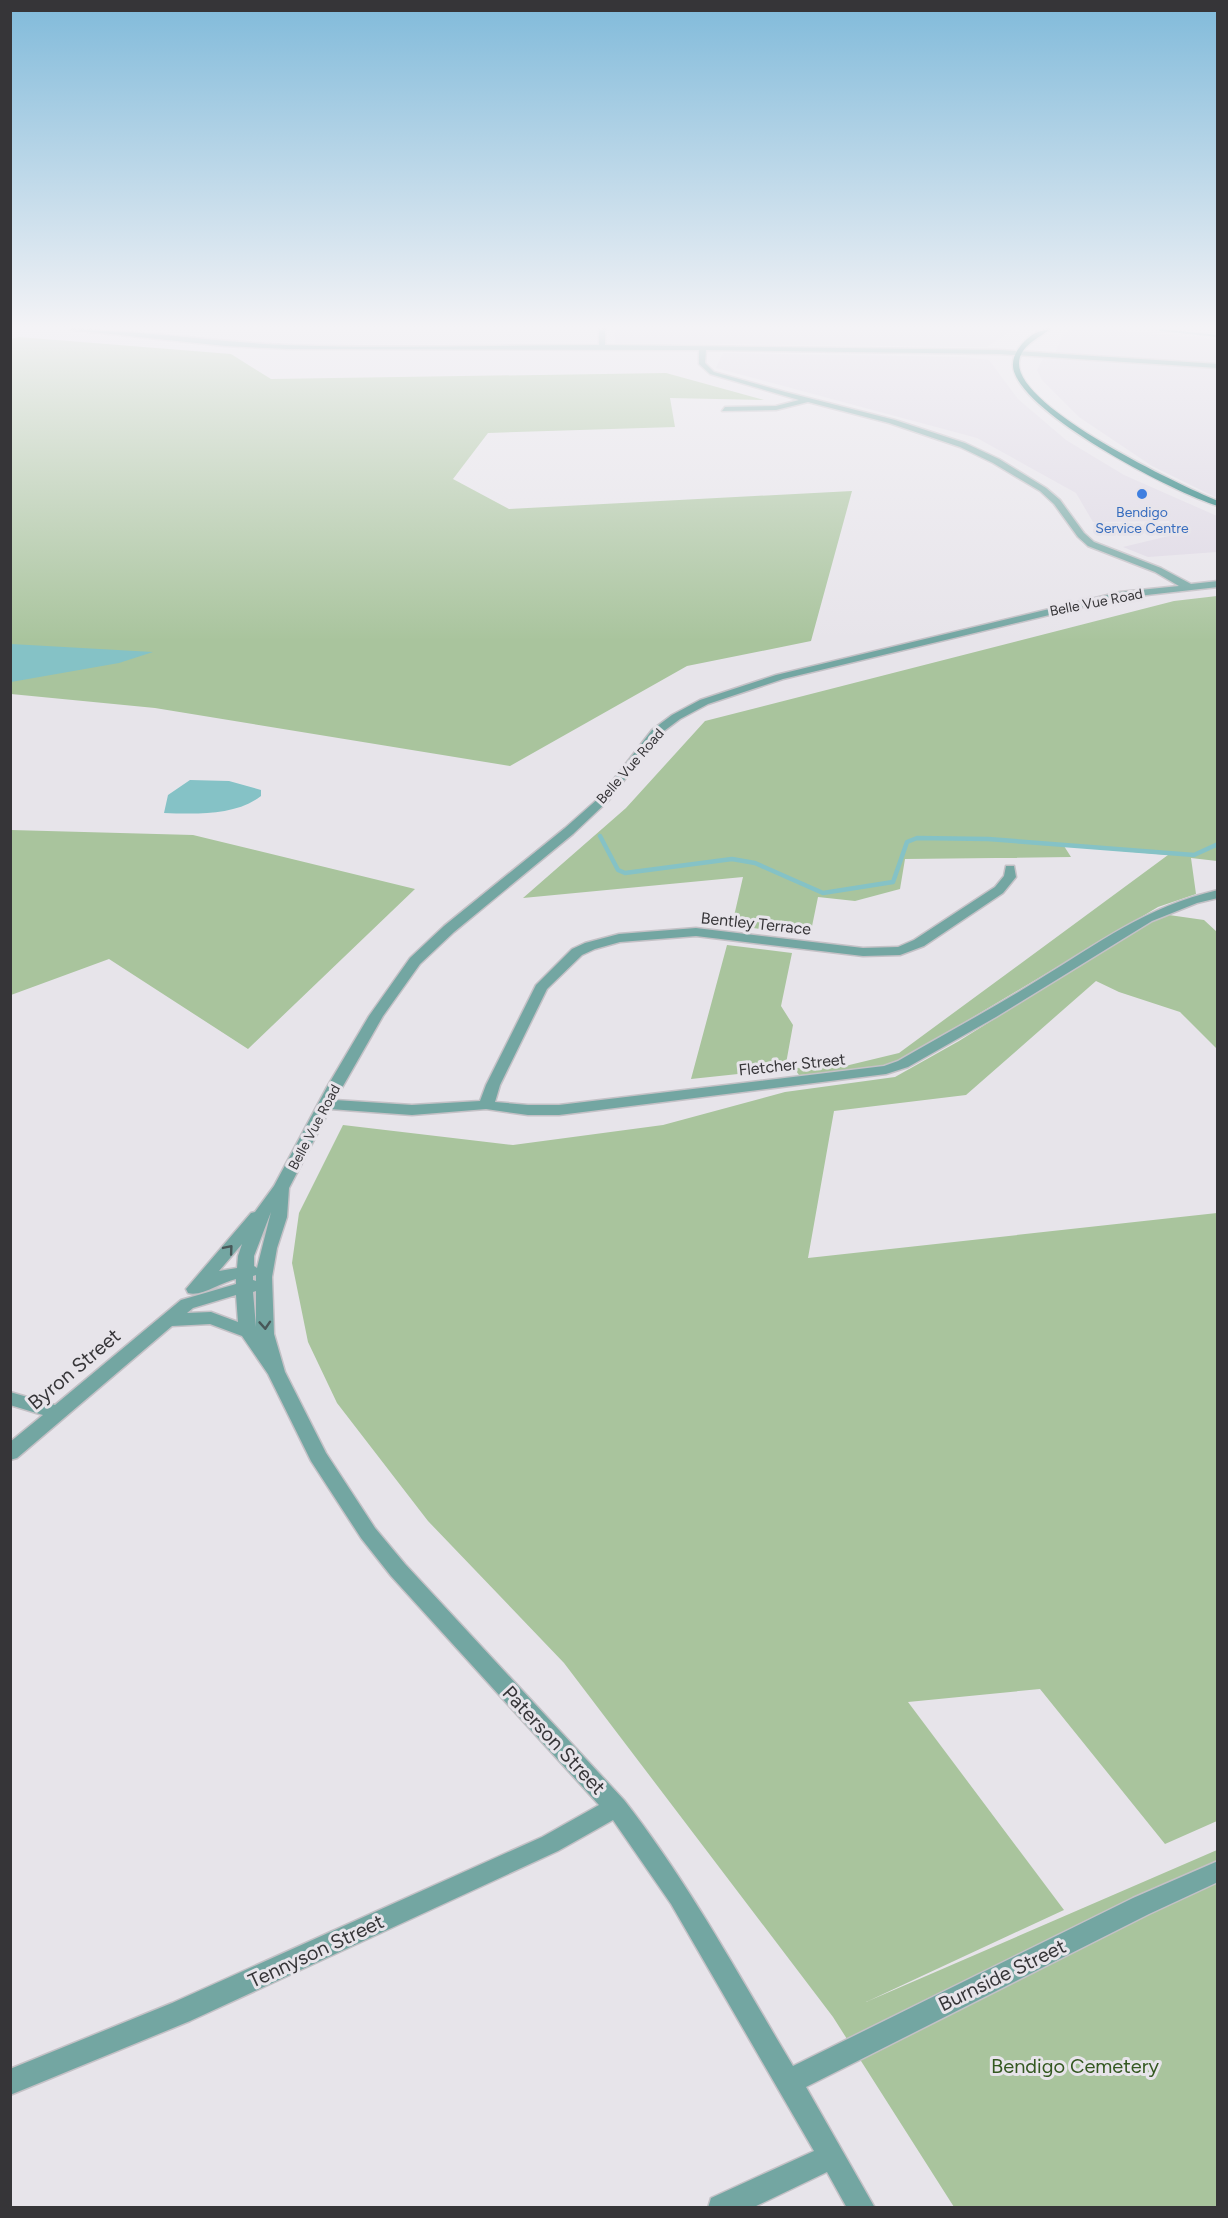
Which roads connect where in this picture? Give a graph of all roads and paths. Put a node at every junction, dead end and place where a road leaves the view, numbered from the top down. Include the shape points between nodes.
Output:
1 (932, 434) edge
2 (1082, 434) edge
3 (1218, 504) edge
4 (1218, 584) edge
5 (1189, 587) junction
6 (1010, 869) dead end
7 (1218, 894) edge
8 (326, 1104) junction
9 (486, 1106) junction
10 (281, 1188) junction
11 (264, 1210) junction
12 (265, 1277) junction
13 (244, 1280) junction
14 (190, 1297) junction
15 (167, 1320) junction
16 (248, 1332) junction
17 (276, 1372) junction
18 (10, 1398) edge
19 (57, 1413) junction
20 (10, 1453) edge
21 (616, 1807) junction
22 (1218, 1871) edge
23 (10, 2082) edge
24 (788, 2082) junction
25 (832, 2156) junction
26 (721, 2208) edge
27 (862, 2208) edge

1 - 5 street via 983,455 1044,491 1091,544 1158,570
2 - 3 main road via 1145,471
4 - 5 street, Belle Vue Road
5 - 8 street, Belle Vue Road via 1120,595 780,676 723,694 676,717 656,732 604,799 415,961 376,1016
6 - 9 street, Bentley Terrace via 1010,877 999,890 920,943 900,951 863,952 696,932 619,938 590,946 577,952 541,988
7 - 9 street, Fletcher Street via 1152,915 1022,996 886,1070 559,1110
8 - 9 street, Fletcher Street via 426,1110
8 - 10 street, Belle Vue Road
10 - 11 street, Belle Vue Road
10 - 12 street, Belle Vue Road via 279,1217
11 - 13 street, Belle Vue Road via 246,1256
14 -> 11 street, Byron Street
12 - 13 street, Byron Street
12 -> 17 street, Paterson Street via 265,1334
13 - 14 street, Byron Street via 219,1293
13 - 16 street, Belle Vue Road
14 - 15 street, Byron Street
15 - 16 street via 211,1318
15 - 19 street, Byron Street
16 - 17 street, Belle Vue Road
17 - 21 street, Paterson Street via 318,1456 368,1533
18 - 19 street
19 - 20 street, Byron Street
21 - 23 street, Tennyson Street via 550,1844 192,2007
21 - 24 street, Paterson Street via 656,1860
22 - 24 street, Burnside Street
24 - 25 street, Paterson Street
25 - 26 street
25 - 27 street, Paterson Street

